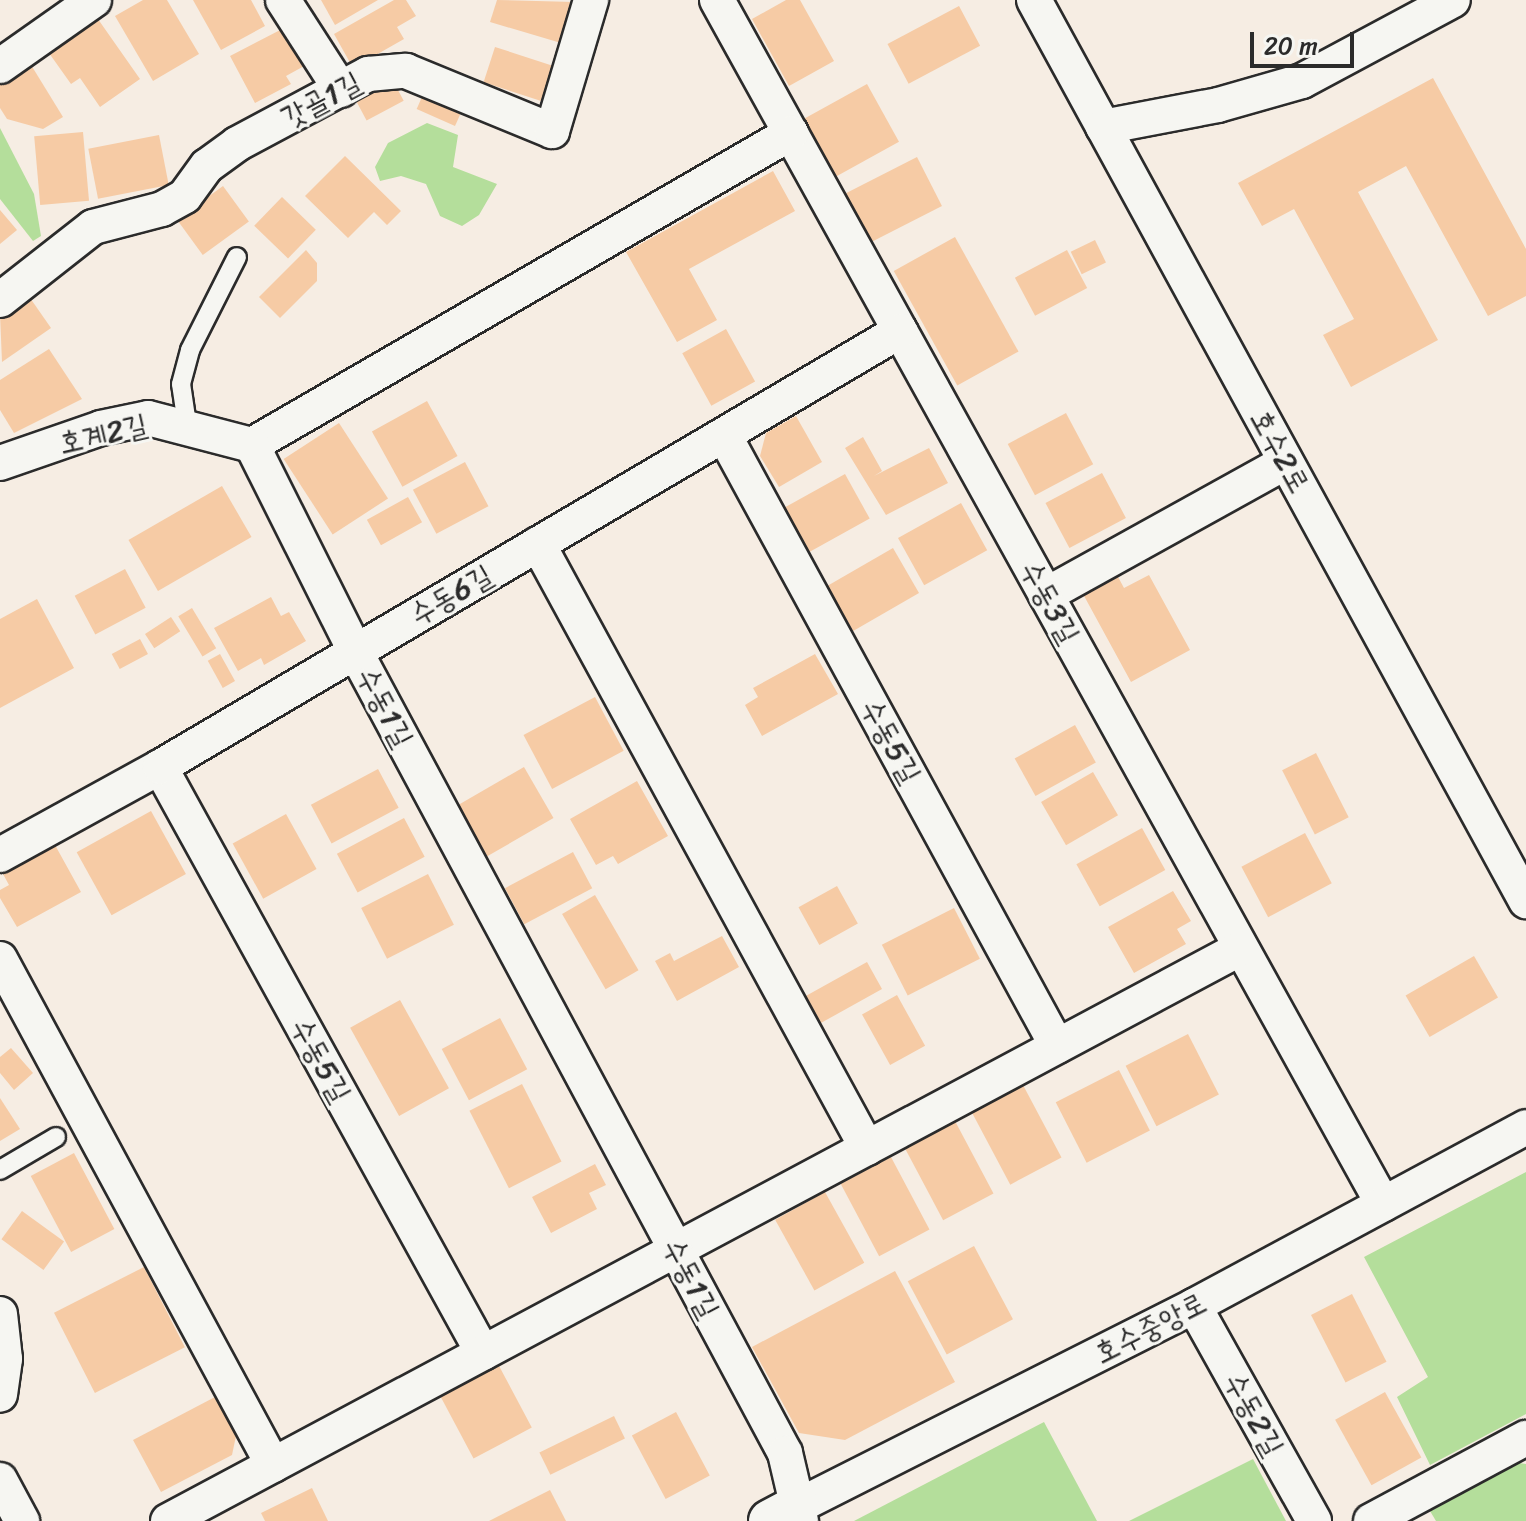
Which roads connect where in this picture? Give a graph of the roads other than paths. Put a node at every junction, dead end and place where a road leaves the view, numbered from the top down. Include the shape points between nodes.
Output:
1 (94, 0) edge
2 (283, 0) edge
3 (591, 0) edge
4 (717, 0) edge
5 (1034, 0) edge
6 (1453, 0) edge
7 (0, 66) edge
8 (341, 90) junction
9 (1103, 127) junction
10 (791, 133) junction
11 (237, 257) dead end
12 (0, 300) edge
13 (900, 331) junction
14 (187, 424) junction
15 (724, 435) junction
16 (252, 445) junction
17 (1286, 462) junction
18 (0, 463) edge
19 (538, 544) junction
20 (1046, 595) junction
21 (355, 651) junction
22 (160, 767) junction
23 (0, 855) edge
24 (1526, 901) edge
25 (1241, 948) junction
26 (0, 959) edge
27 (1057, 1046) junction
28 (1526, 1127) edge
29 (56, 1137) dead end
30 (867, 1148) junction
31 (0, 1170) edge
32 (1383, 1204) junction
33 (676, 1250) junction
34 (1194, 1306) junction
35 (0, 1314) edge
36 (483, 1353) junction
37 (0, 1395) edge
38 (1526, 1438) edge
39 (273, 1465) junction
40 (0, 1480) edge
41 (790, 1516) edge
42 (22, 1521) edge
43 (168, 1521) edge
44 (1314, 1521) edge
45 (1371, 1521) edge

1 - 7 street
2 - 8 street
3 - 8 street, 갓골1길 via 552,131 406,71 368,74
4 - 10 street, 수동3길
5 - 9 street, 호수2로
6 - 9 street via 1302,81 1218,105
8 - 12 street, 갓골1길 via 237,144 207,166 185,196 162,209 121,215 93,227
9 - 17 street, 호수2로
10 - 13 street, 수동3길
10 - 16 street
11 - 14 lane via 190,350 181,384
13 - 15 street, 수동6길
13 - 20 street, 수동3길
14 - 16 street, 호계2길
14 - 18 street, 호계2길 via 148,418 101,428
15 - 19 street, 수동6길
15 - 27 street, 수동5길
16 - 21 street, 수동1길
17 - 20 street
17 - 24 street, 호수2로
19 - 21 street, 수동6길
19 - 30 street
20 - 25 street, 수동3길
21 - 22 street, 수동6길
21 - 33 street, 수동1길
22 - 23 street, 수동6길
22 - 36 street, 수동5길
25 - 27 street
25 - 32 street, 수동3길
26 - 39 street
27 - 30 street
28 - 32 street, 호수중앙로
29 - 31 lane
30 - 33 street
32 - 34 street, 호수중앙로
33 - 36 street
33 - 41 street, 수동1길 via 785,1453
34 - 41 street, 호수중앙로
34 - 44 street, 수동2길
35 - 37 street via 5,1359
36 - 39 street
38 - 45 street
39 - 43 street
40 - 42 street

